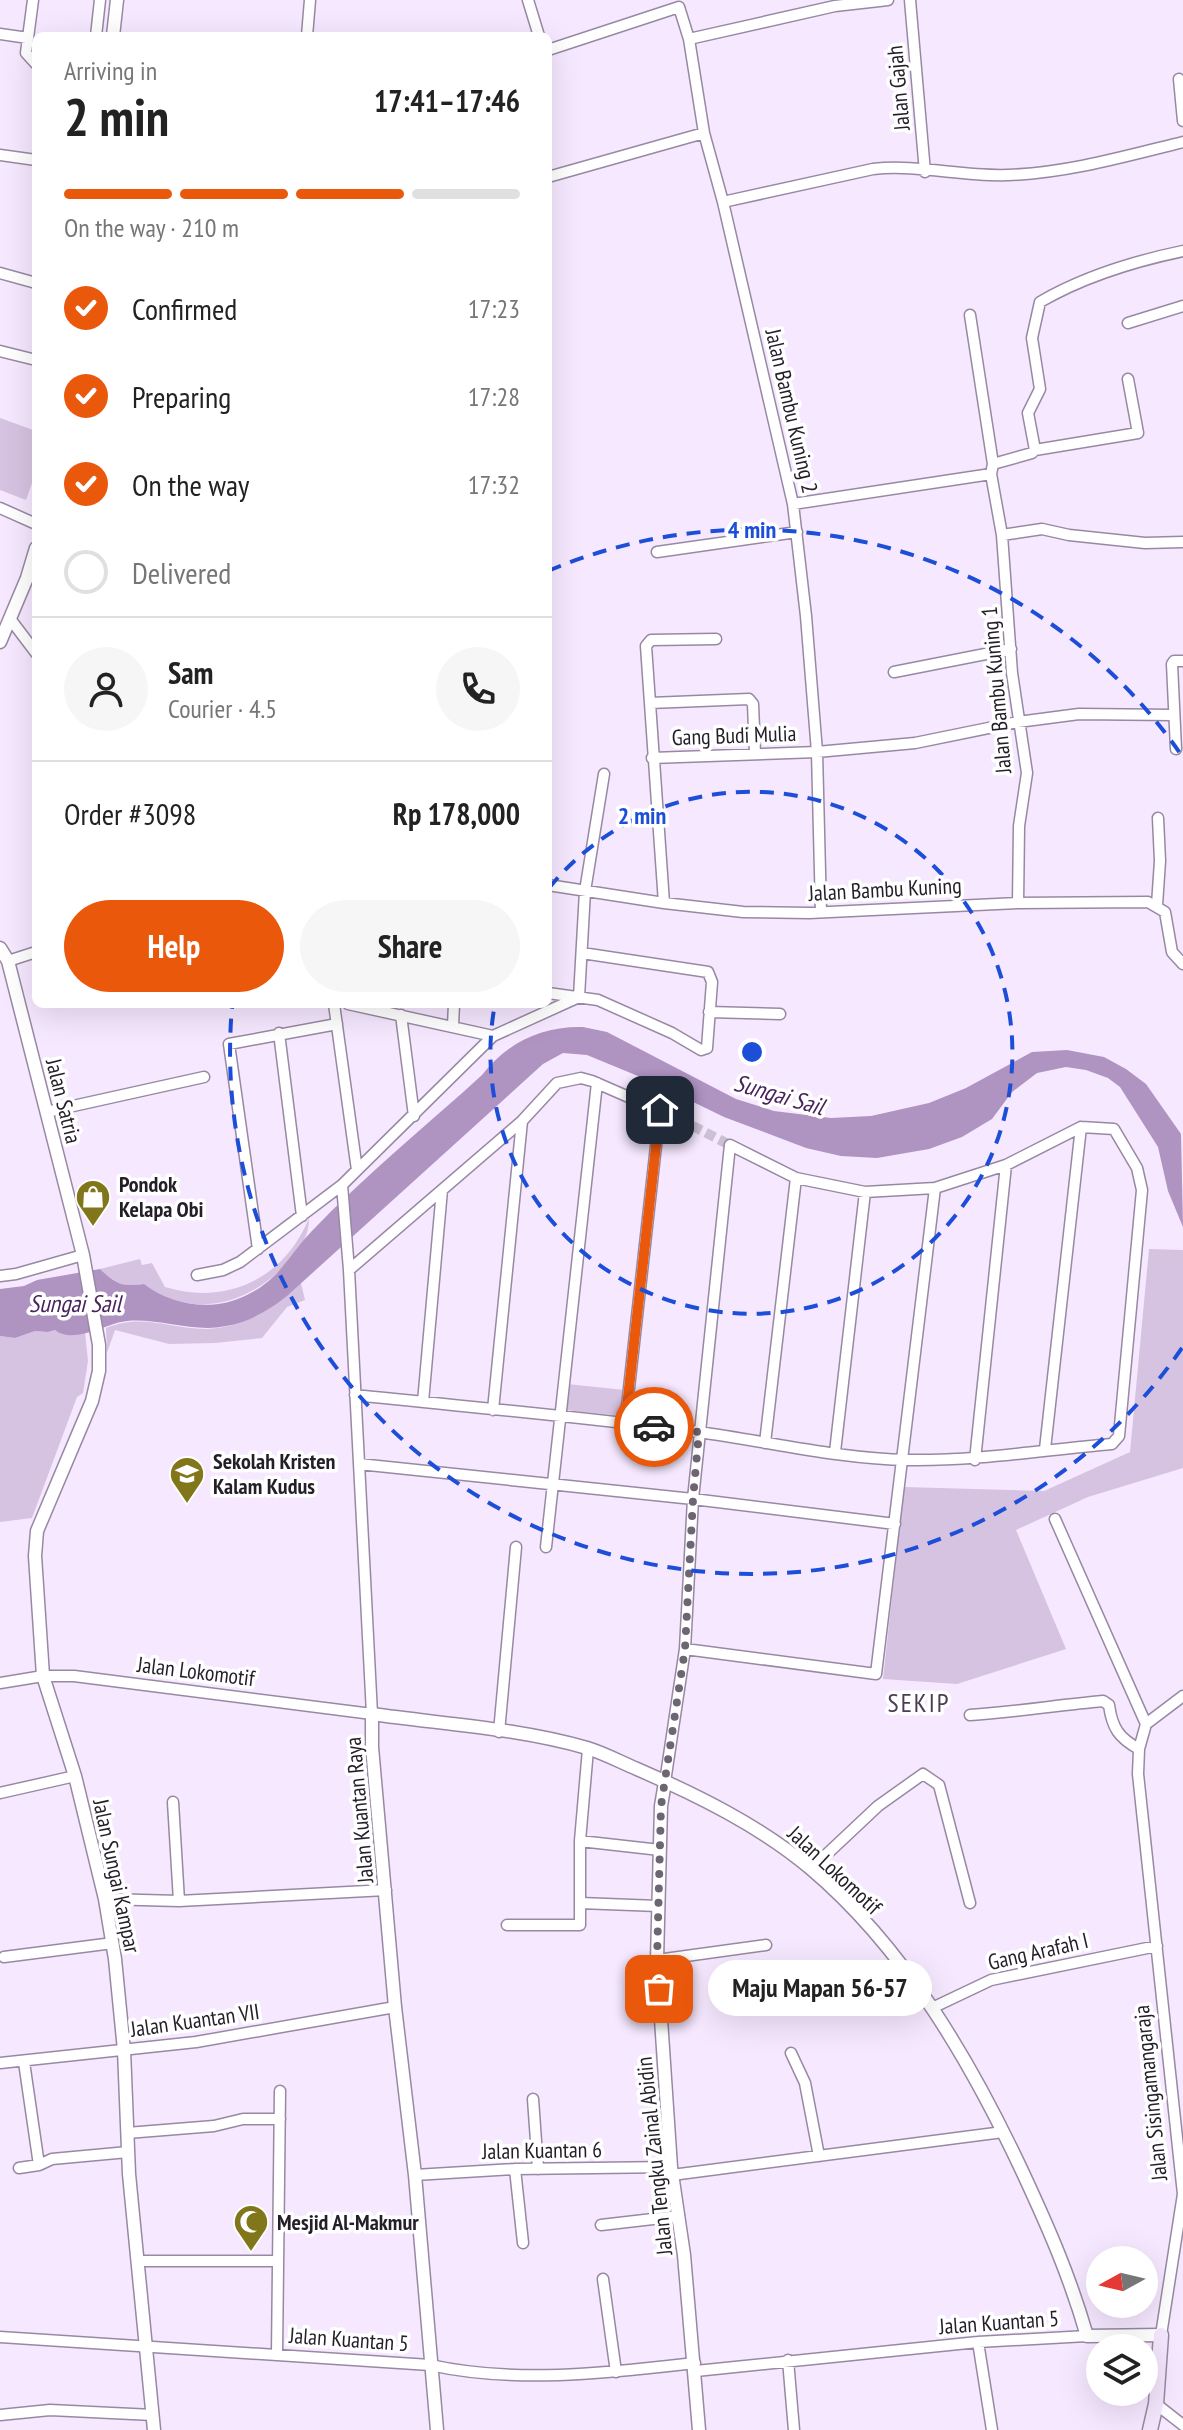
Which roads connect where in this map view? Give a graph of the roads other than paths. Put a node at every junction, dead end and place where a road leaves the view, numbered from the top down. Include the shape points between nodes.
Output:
1 (33, 0) edge
2 (100, 0) edge
3 (117, 0) edge
4 (310, 0) edge
5 (528, 0) edge
6 (888, 0) edge
7 (910, 0) edge
8 (96, 32) edge
9 (113, 32) edge
10 (307, 32) edge
11 (538, 32) edge
12 (0, 34) edge
13 (28, 38) junction
14 (689, 39) junction
15 (552, 49) edge
16 (32, 60) edge
17 (1179, 79) dead end
18 (1183, 121) edge
19 (704, 133) junction
20 (1183, 142) edge
21 (0, 155) edge
22 (32, 159) edge
23 (925, 172) junction
24 (552, 176) edge
25 (723, 202) junction
26 (1183, 251) edge
27 (0, 273) edge
28 (32, 282) edge
29 (1183, 306) edge
30 (970, 315) dead end
31 (1128, 323) dead end
32 (0, 351) edge
33 (32, 359) edge
34 (1128, 379) dead end
35 (1035, 450) junction
36 (992, 469) junction
37 (793, 504) junction
38 (0, 508) edge
39 (32, 522) edge
40 (797, 532) junction
41 (1002, 535) junction
42 (1183, 542) edge
43 (657, 552) dead end
44 (32, 560) edge
45 (11, 620) junction
46 (716, 639) dead end
47 (0, 642) edge
48 (32, 648) edge
49 (1011, 649) junction
50 (1183, 661) edge
51 (894, 672) dead end
52 (650, 703) junction
53 (1173, 715) junction
54 (1018, 722) junction
55 (1176, 749) dead end
56 (817, 752) junction
57 (755, 754) junction
58 (652, 758) junction
59 (604, 774) dead end
60 (1158, 818) dead end
61 (552, 886) edge
62 (585, 891) junction
63 (664, 903) junction
64 (1018, 903) junction
65 (1157, 905) junction
66 (821, 912) junction
67 (0, 948) edge
68 (32, 953) edge
69 (582, 953) junction
70 (8, 961) junction
71 (1183, 964) edge
72 (552, 994) edge
73 (579, 997) junction
74 (335, 1008) edge
75 (367, 1008) edge
76 (454, 1008) edge
77 (709, 1012) junction
78 (780, 1014) dead end
79 (401, 1015) junction
80 (337, 1024) junction
81 (453, 1026) junction
82 (279, 1033) junction
83 (493, 1036) junction
84 (204, 1077) dead end
85 (597, 1083) junction
86 (660, 1110) junction
87 (46, 1112) junction
88 (414, 1116) junction
89 (679, 1119) tunnel mouth
90 (522, 1121) junction
91 (1081, 1127) junction
92 (1006, 1165) junction
93 (357, 1170) junction
94 (796, 1178) junction
95 (935, 1188) junction
96 (343, 1189) junction
97 (442, 1190) junction
98 (865, 1192) junction
99 (302, 1216) junction
100 (258, 1249) junction
101 (84, 1260) junction
102 (349, 1270) junction
103 (197, 1275) dead end
104 (0, 1276) edge
105 (99, 1345) joint
106 (355, 1395) junction
107 (423, 1402) junction
108 (493, 1410) junction
109 (561, 1417) junction
110 (625, 1424) junction
111 (699, 1432) junction
112 (765, 1443) junction
113 (1045, 1449) junction
114 (835, 1452) junction
115 (904, 1460) junction
116 (975, 1460) junction
117 (359, 1464) junction
118 (553, 1484) junction
119 (693, 1499) junction
120 (1055, 1519) dead end
121 (895, 1524) junction
122 (516, 1547) dead end
123 (546, 1547) dead end
124 (685, 1649) junction
125 (43, 1676) junction
126 (0, 1683) edge
127 (1183, 1696) edge
128 (372, 1714) junction
129 (970, 1715) dead end
130 (1146, 1724) junction
131 (499, 1732) junction
132 (588, 1749) junction
133 (1139, 1749) junction
134 (75, 1776) junction
135 (665, 1782) junction
136 (0, 1793) edge
137 (173, 1802) dead end
138 (580, 1841) junction
139 (660, 1850) junction
140 (811, 1869) junction
141 (386, 1890) junction
142 (105, 1899) junction
143 (179, 1901) junction
144 (580, 1903) junction
145 (970, 1903) dead end
146 (658, 1906) junction
147 (507, 1925) dead end
148 (113, 1943) junction
149 (766, 1945) dead end
150 (1157, 1946) junction
151 (4, 1957) dead end
152 (657, 1960) junction
153 (395, 2007) junction
154 (932, 2008) junction
155 (124, 2050) junction
156 (791, 2053) dead end
157 (24, 2062) junction
158 (0, 2063) edge
159 (280, 2091) dead end
160 (533, 2099) dead end
161 (280, 2119) junction
162 (1003, 2132) junction
163 (127, 2133) junction
164 (128, 2152) junction
165 (819, 2156) junction
166 (39, 2165) junction
167 (19, 2168) dead end
168 (515, 2169) junction
169 (538, 2169) junction
170 (671, 2171) junction
171 (415, 2175) junction
172 (1183, 2194) edge
173 (679, 2216) junction
174 (601, 2225) dead end
175 (523, 2243) dead end
176 (139, 2261) junction
177 (278, 2261) junction
178 (603, 2279) dead end
179 (1086, 2334) edge
180 (1158, 2335) edge
181 (1161, 2335) junction
182 (1086, 2336) edge
183 (0, 2337) edge
184 (978, 2342) junction
185 (148, 2346) junction
186 (277, 2355) junction
187 (788, 2360) junction
188 (430, 2365) junction
189 (696, 2367) junction
190 (616, 2372) junction
191 (1158, 2376) edge
192 (1156, 2406) edge
193 (1158, 2406) edge
194 (0, 2415) edge
195 (153, 2415) junction
196 (1183, 2425) edge
197 (154, 2430) edge
198 (437, 2430) edge
199 (699, 2430) edge
200 (794, 2430) edge
201 (992, 2430) edge
202 (1150, 2430) edge

1 - 13 street
2 - 8 street
3 - 9 street
4 - 10 street
5 - 11 street
6 - 14 street via 835,6
7 - 23 street, Jalan Gajah
12 - 13 street
13 - 16 street via 26,53
14 - 15 street, Jalan Bambu Kuning 2 via 679,7
14 - 19 street, Jalan Bambu Kuning 2
17 - 18 street
19 - 24 street
19 - 25 street, Jalan Bambu Kuning 2
20 - 23 street via 1049,172
21 - 22 street
23 - 25 street via 873,169
25 - 37 street, Jalan Bambu Kuning 2
26 - 35 street via 1060,290 1040,302 1032,338 1040,389 1028,413
27 - 28 street
29 - 31 street
30 - 36 street, Jalan Bambu Kuning 1
32 - 33 street
34 - 35 street via 1138,433
35 - 36 street
36 - 37 street
36 - 41 street, Jalan Bambu Kuning 1
37 - 40 street, Jalan Bambu Kuning 2
38 - 39 street
40 - 43 street
40 - 56 street, Jalan Bambu Kuning 2
41 - 42 street via 1042,529 1145,543
41 - 49 street, Jalan Bambu Kuning 1
44 - 45 street
45 - 47 street
45 - 48 street
46 - 52 street via 651,640 646,646
49 - 51 street
49 - 54 street, Jalan Bambu Kuning 1
50 - 53 street via 1172,664
52 - 57 street via 749,699
52 - 58 street
53 - 54 street, Gang Budi Mulia via 1079,714
53 - 55 street
54 - 56 street, Gang Budi Mulia via 915,743
54 - 64 street, Jalan Bambu Kuning 1 via 1027,773 1019,826
56 - 57 street, Gang Budi Mulia
56 - 66 street, Jalan Bambu Kuning 2
57 - 58 street, Gang Budi Mulia
58 - 63 street
59 - 62 street
60 - 65 street
61 - 62 street, Jalan Bambu Kuning
62 - 63 street, Jalan Bambu Kuning
62 - 69 street
63 - 66 street, Jalan Bambu Kuning via 743,912
64 - 65 street, Jalan Bambu Kuning
64 - 66 street, Jalan Bambu Kuning
65 - 71 street via 1169,921 1172,952
67 - 70 street, Jalan Satria
68 - 70 street
69 - 73 street
69 - 77 street via 708,972
70 - 87 street, Jalan Satria
72 - 73 street
73 - 77 street via 630,1013 701,1050 707,1048
73 - 83 street
74 - 80 street
75 - 79 street
76 - 81 street
77 - 78 street
79 - 81 street
79 - 88 street
80 - 82 street
80 - 93 street
81 - 83 street
82 - 99 street
82 - 100 street via 229,1046
83 - 88 street
84 - 87 street
85 - 86 street
85 - 90 street via 581,1078 557,1083
85 - 109 street
86 - 89 street
86 - 110 street
87 - 101 street, Jalan Satria
88 - 93 street
90 - 97 street
90 - 108 street
91 - 92 street
91 - 113 street
91 - 113 street via 1114,1129 1137,1168 1142,1190 1119,1436 1112,1444
92 - 95 street
92 - 116 street
93 - 96 street
94 - 98 street
94 - 111 street via 730,1145
94 - 112 street
95 - 98 street
95 - 115 street
96 - 99 street
96 - 102 street, Jalan Kuantan Raya
97 - 102 street
97 - 107 street
98 - 114 street
99 - 100 street
100 - 103 street via 223,1270
101 - 104 street
101 - 105 street, Jalan Satria
102 - 106 street, Jalan Kuantan Raya
105 - 125 street, Jalan Sungai Kampar via 92,1401 37,1531
106 - 107 street
106 - 117 street, Jalan Kuantan Raya
107 - 108 street
108 - 109 street
109 - 110 street
109 - 118 street
110 - 111 street
111 - 112 street
111 - 119 street
112 - 114 street
113 - 116 street
114 - 115 street
115 - 116 street
115 - 121 street
117 - 118 street
117 - 128 street, Jalan Kuantan Raya
118 - 119 street
118 - 123 street
119 - 121 street
119 - 124 street
120 - 130 street
121 - 124 street via 876,1674
122 - 131 street
124 - 135 street
125 - 126 street, Jalan Lokomotif
125 - 128 street, Jalan Lokomotif via 130,1682
125 - 134 street, Jalan Sungai Kampar
127 - 130 street
128 - 131 street, Jalan Lokomotif
128 - 141 street, Jalan Kuantan Raya
129 - 133 street via 1103,1701 1116,1731
130 - 133 street, Jalan Sisingamangaraja
131 - 132 street, Jalan Lokomotif
132 - 135 street, Jalan Lokomotif
132 - 138 street
133 - 150 street, Jalan Sisingamangaraja
134 - 136 street
134 - 142 street, Jalan Sungai Kampar
135 - 139 street, Jalan Tengku Zainal Abidin
135 - 140 street, Jalan Lokomotif via 775,1840
137 - 143 street
138 - 139 street
138 - 144 street
139 - 146 street, Jalan Tengku Zainal Abidin
140 - 145 street via 878,1806 923,1774 939,1785
140 - 154 street, Jalan Lokomotif via 890,1953
141 - 143 street
141 - 153 street, Jalan Kuantan Raya
142 - 143 street
142 - 148 street, Jalan Sungai Kampar
144 - 146 street
144 - 147 street via 580,1925
146 - 152 street, Jalan Tengku Zainal Abidin
148 - 151 street
148 - 155 street, Jalan Sungai Kampar
149 - 152 street
150 - 154 street, Gang Arafah I via 991,1980
150 - 172 street, Jalan Sisingamangaraja
152 - 170 street, Jalan Tengku Zainal Abidin
153 - 155 street, Jalan Kuantan VII
153 - 171 street, Jalan Kuantan Raya
154 - 162 street, Jalan Lokomotif
155 - 157 street, Jalan Kuantan VII
155 - 163 street, Jalan Sungai Kampar
156 - 165 street via 805,2083
157 - 158 street, Jalan Kuantan VII
157 - 166 street
159 - 161 street
160 - 169 street
161 - 163 street
161 - 177 street
162 - 165 street, Jalan Kuantan 6
162 - 179 street, Jalan Lokomotif via 1072,2284
163 - 164 street, Jalan Sungai Kampar
164 - 166 street via 52,2159
164 - 176 street, Jalan Sungai Kampar
165 - 170 street, Jalan Kuantan 6
166 - 167 street
168 - 169 street, Jalan Kuantan 6
168 - 171 street, Jalan Kuantan 6
168 - 175 street
169 - 170 street, Jalan Kuantan 6
170 - 173 street, Jalan Tengku Zainal Abidin
171 - 188 street, Jalan Kuantan Raya
172 - 181 street, Jalan Sisingamangaraja
173 - 174 street
173 - 189 street, Jalan Tengku Zainal Abidin
176 - 177 street
176 - 185 street, Jalan Sungai Kampar
177 - 186 street
178 - 190 street
180 - 181 street, Jalan Kuantan 5
181 - 191 main road, Jalan Sisingamangaraja
182 - 184 street, Jalan Kuantan 5
183 - 185 street, Jalan Kuantan 5
184 - 187 street, Jalan Kuantan 5
184 - 201 street
185 - 186 street, Jalan Kuantan 5
185 - 195 street, Jalan Sungai Kampar
186 - 188 street, Jalan Kuantan 5
187 - 189 street, Jalan Kuantan 5
187 - 200 street
188 - 190 street, Jalan Kuantan 5 via 467,2373
188 - 198 street, Jalan Kuantan Raya
189 - 190 street, Jalan Kuantan 5
189 - 199 street, Jalan Tengku Zainal Abidin
192 - 202 main road, Jalan Sisingamangaraja
193 - 196 street
194 - 195 street via 50,2410
195 - 197 street, Jalan Sungai Kampar

